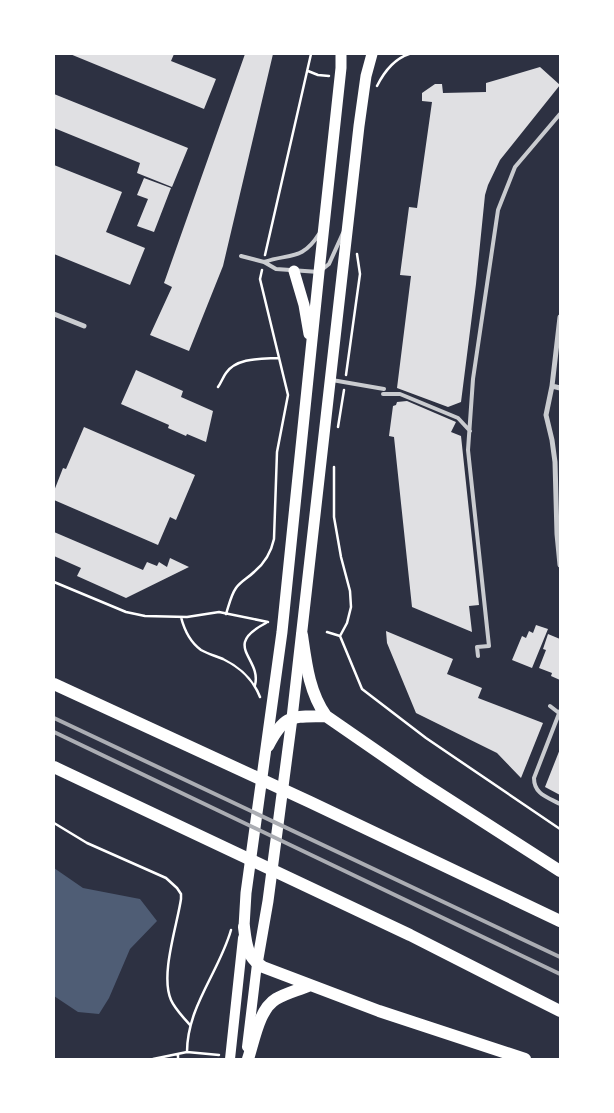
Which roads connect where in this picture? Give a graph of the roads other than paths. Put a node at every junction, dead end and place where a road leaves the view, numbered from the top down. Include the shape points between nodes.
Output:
1 (341, 54) edge
2 (372, 54) edge
3 (560, 114) edge
4 (348, 222) junction
5 (324, 228) junction
6 (240, 256) dead end
7 (264, 262) junction
8 (294, 271) junction
9 (319, 272) junction
10 (54, 314) edge
11 (560, 317) edge
12 (84, 326) dead end
13 (311, 350) junction
14 (330, 379) junction
15 (552, 386) junction
16 (560, 388) edge
17 (470, 431) junction
18 (560, 564) edge
19 (302, 635) junction
20 (478, 656) dead end
21 (54, 684) edge
22 (550, 706) dead end
23 (560, 712) edge
24 (326, 716) junction
25 (292, 718) junction
26 (267, 751) junction
27 (54, 768) edge
28 (560, 804) edge
29 (560, 871) edge
30 (560, 921) edge
31 (238, 927) junction
32 (257, 964) junction
33 (310, 985) junction
34 (560, 1011) edge
35 (225, 1057) edge
36 (247, 1059) edge
37 (525, 1059) edge

1 - 5 main road
2 - 4 main road via 366,76
3 - 17 lane via 515,168 498,210 473,379
4 - 9 lane via 329,264
4 - 14 main road
5 - 7 lane via 308,250
5 - 9 main road
6 - 7 lane
7 - 8 lane via 276,269
8 - 9 lane
8 - 13 main road via 304,305
9 - 13 main road
10 - 12 street
11 - 15 street
13 - 26 main road
14 - 17 lane via 400,394 458,418
14 - 19 main road
15 - 16 street
15 - 18 street via 546,415 555,462
17 - 20 lane via 468,450 489,646 477,647
19 - 24 highway via 311,685
19 - 25 main road
21 - 30 highway
22 - 23 lane
23 - 28 lane via 534,778 534,786
24 - 25 highway
24 - 29 highway
25 - 26 highway via 282,723
25 - 32 main road
26 - 31 main road
27 - 34 highway via 402,931
31 - 32 highway via 247,950
31 - 35 main road
32 - 33 highway
32 - 36 main road
33 - 36 highway via 276,999 268,1006
33 - 37 highway via 380,1012

